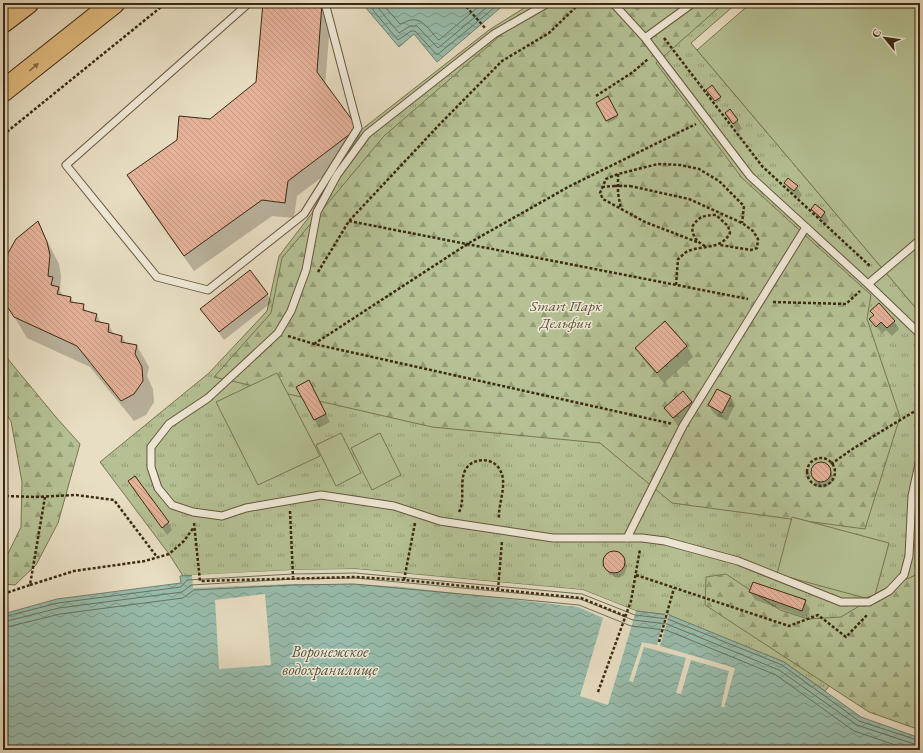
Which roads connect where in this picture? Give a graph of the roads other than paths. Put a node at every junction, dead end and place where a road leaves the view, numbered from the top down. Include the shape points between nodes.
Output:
1 (28, 3) edge
2 (114, 3) edge
3 (249, 3) edge
4 (325, 3) edge
5 (548, 3) edge
6 (613, 3) edge
7 (693, 3) edge
8 (3, 22) edge
9 (645, 38) junction
10 (3, 91) edge
11 (806, 227) junction
12 (920, 240) edge
13 (868, 284) junction
14 (920, 334) edge
15 (920, 459) edge
16 (627, 538) junction

1 - 8 main road
10 -> 2 main road
3 - 4 lane via 66,165 157,277 208,290 304,214 358,128
5 - 16 lane via 494,34 367,134 337,175 317,212 306,270 291,311 278,333 208,398 169,424 151,447 151,467 158,488 172,505 193,512 222,516 246,508 321,495 394,506 450,522 553,538
6 - 9 lane
7 - 9 lane
9 - 11 lane via 750,176
11 - 13 lane
11 - 16 lane via 683,426
12 - 13 lane
13 - 14 lane
15 - 16 lane via 912,496 909,556 904,575 889,591 869,602 841,602 738,561 665,541

